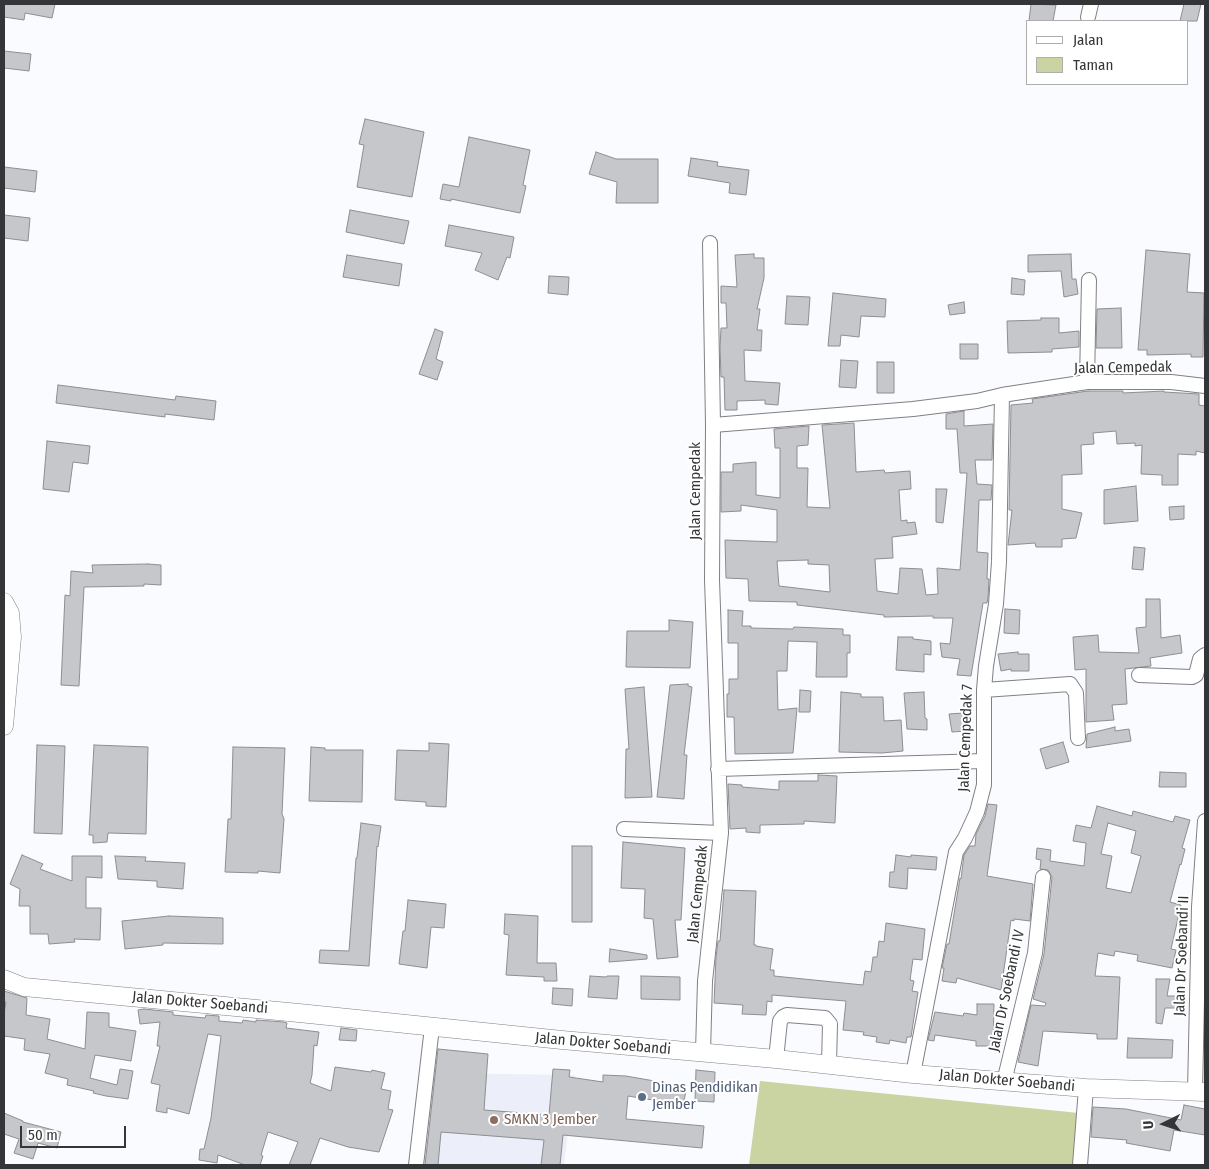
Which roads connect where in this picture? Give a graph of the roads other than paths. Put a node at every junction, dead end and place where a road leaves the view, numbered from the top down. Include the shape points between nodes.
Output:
1 (710, 243) dead end
2 (1088, 280) dead end
3 (1087, 382) junction
4 (1205, 386) edge
5 (1002, 395) junction
6 (713, 425) junction
7 (4, 602) edge
8 (1205, 655) edge
9 (1139, 675) dead end
10 (984, 690) junction
11 (4, 726) edge
12 (1078, 738) dead end
13 (984, 761) junction
14 (718, 769) junction
15 (1205, 821) edge
16 (624, 829) dead end
17 (720, 833) junction
18 (1043, 877) dead end
19 (4, 979) edge
20 (432, 1027) junction
21 (703, 1052) junction
22 (776, 1059) junction
23 (829, 1064) junction
24 (913, 1074) junction
25 (1004, 1082) junction
26 (1086, 1088) junction
27 (1200, 1092) edge
28 (416, 1165) edge
29 (1080, 1165) edge

1 - 6 street
2 - 3 street
3 - 4 street, Jalan Cempedak via 1171,382
3 - 5 street, Jalan Cempedak
5 - 6 street, Jalan Cempedak via 913,409
5 - 10 street, Jalan Cempedak 7 via 996,604
6 - 14 street, Jalan Cempedak via 712,580
7 - 11 main road via 10,613 12,637
8 - 9 street via 1200,659 1196,676
10 - 12 street via 1070,684 1076,693
10 - 13 street, Jalan Cempedak 7
13 - 14 street
13 - 24 street, Jalan Cempedak 7 via 984,785 977,812 956,852
14 - 17 street, Jalan Cempedak
15 - 27 street, Jalan Dr Soebandi II via 1198,926
16 - 17 street
17 - 21 street, Jalan Cempedak via 705,981
18 - 25 street, Jalan Dr Soebandi IV via 1035,953
19 - 20 main road, Jalan Dokter Soebandi via 24,987
20 - 21 main road, Jalan Dokter Soebandi
20 - 28 street
21 - 22 main road, Jalan Dokter Soebandi
22 - 23 main road, Jalan Dokter Soebandi
22 - 23 street via 783,1016 825,1018 830,1024
23 - 24 main road, Jalan Dokter Soebandi
24 - 25 main road, Jalan Dokter Soebandi
25 - 26 main road, Jalan Dokter Soebandi
26 - 27 main road, Jalan Dokter Soebandi
26 - 29 street

